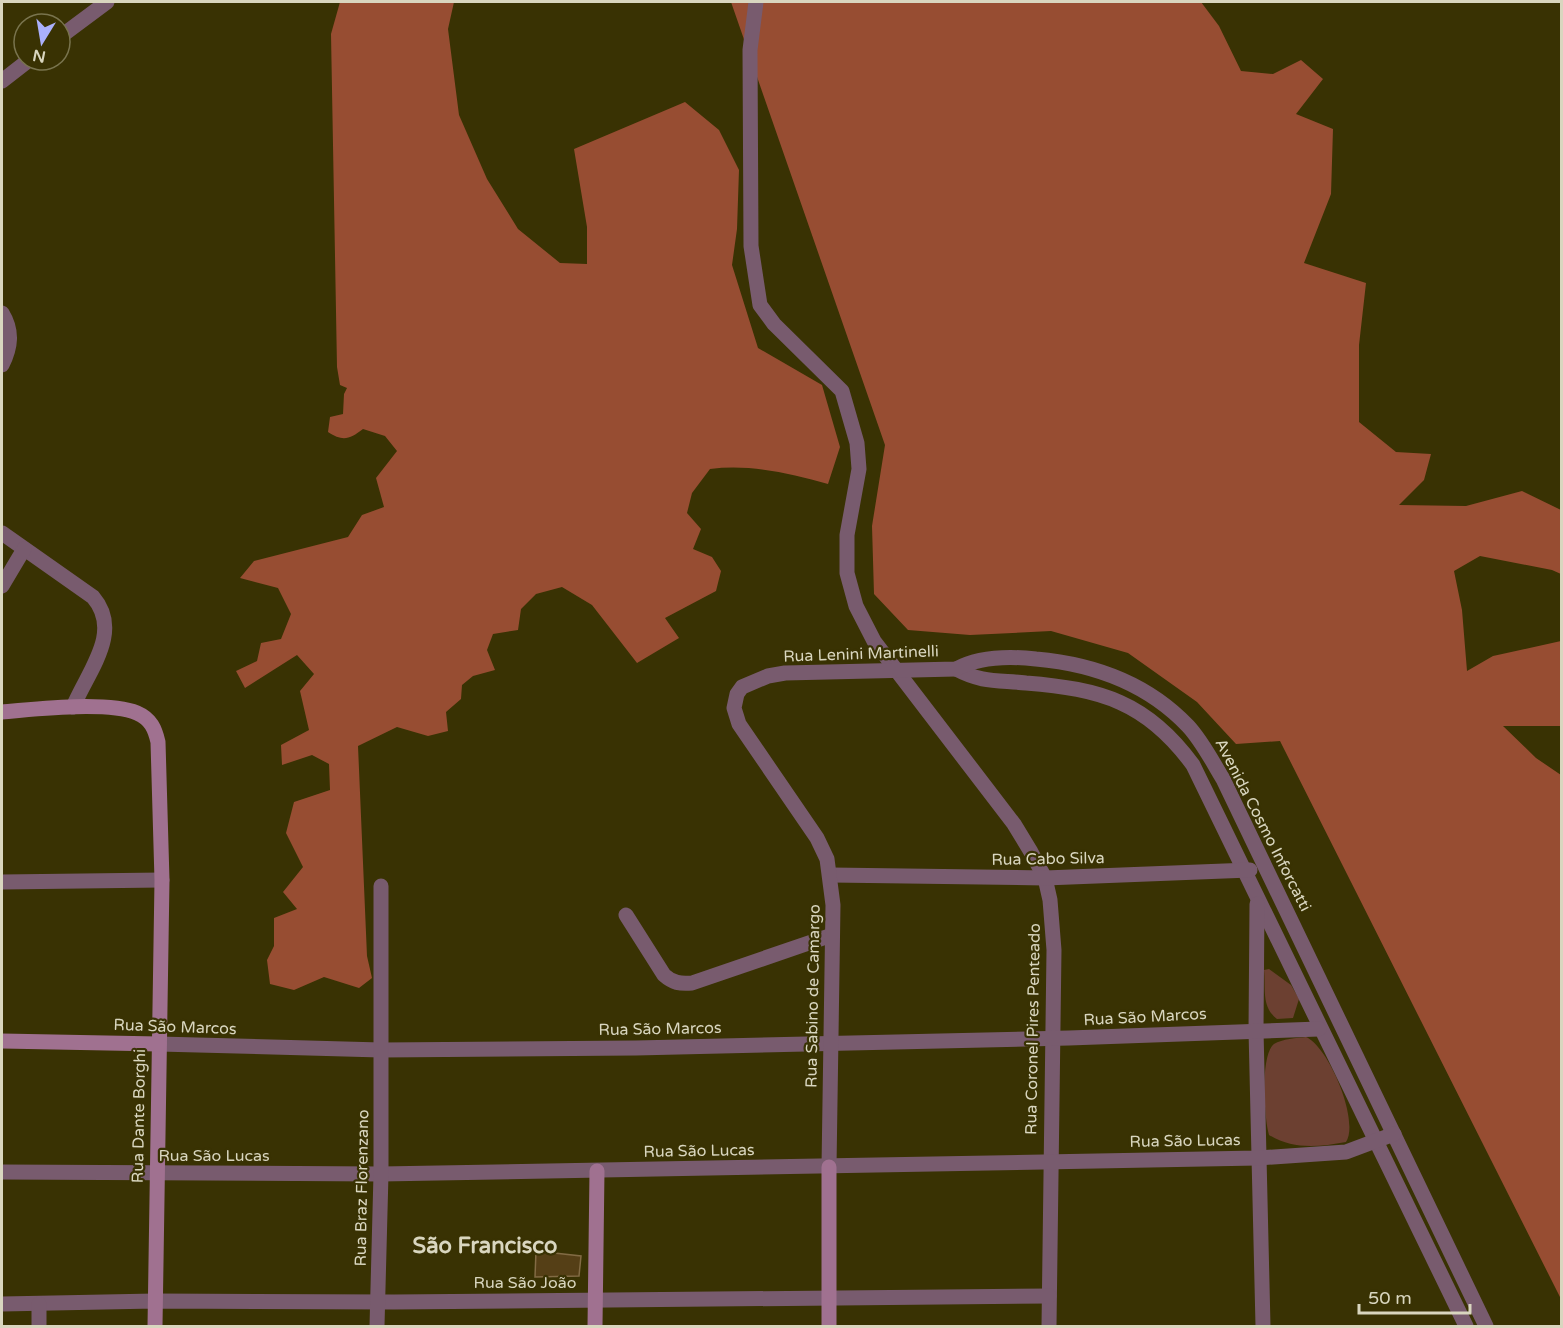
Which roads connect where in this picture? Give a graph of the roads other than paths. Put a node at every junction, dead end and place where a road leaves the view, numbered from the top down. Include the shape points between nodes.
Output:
1 (107, 2) edge
2 (756, 2) edge
3 (72, 28) edge
4 (2, 312) edge
5 (2, 365) edge
6 (2, 533) edge
7 (24, 549) junction
8 (2, 586) edge
9 (956, 669) junction
10 (898, 672) junction
11 (737, 694) joint
12 (73, 707) junction
13 (2, 712) edge
14 (1264, 865) junction
15 (1244, 872) junction
16 (831, 875) junction
17 (1045, 878) junction
18 (162, 880) junction
19 (2, 882) edge
20 (381, 886) dead end
21 (1257, 900) junction
22 (626, 915) dead end
23 (832, 935) junction
24 (1319, 1029) junction
25 (1256, 1030) junction
26 (1053, 1039) junction
27 (2, 1041) edge
28 (159, 1044) junction
29 (830, 1044) junction
30 (381, 1050) junction
31 (1394, 1134) junction
32 (1374, 1143) junction
33 (1258, 1158) junction
34 (1049, 1161) junction
35 (828, 1167) junction
36 (597, 1171) junction
37 (2, 1172) edge
38 (156, 1174) junction
39 (381, 1174) junction
40 (1049, 1296) junction
41 (829, 1297) junction
42 (595, 1300) junction
43 (155, 1301) junction
44 (378, 1302) junction
45 (2, 1304) edge
46 (39, 1304) junction
47 (39, 1326) edge
48 (155, 1326) edge
49 (377, 1326) edge
50 (595, 1326) edge
51 (829, 1326) edge
52 (1049, 1326) edge
53 (1263, 1326) edge
54 (1466, 1326) edge
55 (1486, 1326) edge

1 - 3 street
2 - 10 street, Rua Coronel Pires Penteado via 750,50 751,234 760,305 774,324 842,390 857,443 859,469 847,534 847,573 856,606 874,641
4 - 5 street via 9,330 9,350
6 - 7 street
7 - 8 street
7 - 12 street via 93,597 106,619 103,640
9 - 10 street, Rua Lenini Martinelli
9 - 14 street, Avenida Cosmo Inforcatti via 972,660 1021,657 1109,672 1137,687 1167,707 1202,743
9 - 15 street via 975,679 1088,690 1116,699 1150,720 1176,742 1192,765
10 - 11 street, Rua Lenini Martinelli via 785,673 751,682
10 - 17 street, Rua Coronel Pires Penteado via 1014,824
11 - 16 street, Rua Sabino de Camargo via 734,708 740,724 817,838
12 - 13 street
12 - 18 street, Rua Dante Borghi via 138,713 154,726 160,759
14 - 15 street, Rua Cabo Silva
14 - 31 street, Avenida Cosmo Inforcatti
15 - 17 street, Rua Cabo Silva
15 - 21 street
16 - 17 street, Rua Cabo Silva
16 - 23 street, Rua Sabino de Camargo
17 - 26 street, Rua Coronel Pires Penteado via 1053,924
18 - 19 street
18 - 28 street, Rua Dante Borghi
20 - 30 street, Rua Braz Florenzano
21 - 24 street
21 - 25 street
22 - 23 street via 664,975 681,983 692,983
23 - 29 street, Rua Sabino de Camargo
24 - 25 street, Rua São Marcos
24 - 32 street
25 - 26 street, Rua São Marcos
25 - 33 street
26 - 29 street, Rua São Marcos
26 - 34 street, Rua Coronel Pires Penteado
27 - 28 street, Rua São Marcos
28 - 30 street, Rua São Marcos
28 - 38 street, Rua Dante Borghi
29 - 30 street, Rua São Marcos
29 - 35 street, Rua Sabino de Camargo
30 - 39 street, Rua Braz Florenzano
31 - 32 street, Rua São Lucas
31 - 55 street, Avenida Cosmo Inforcatti
32 - 33 street, Rua São Lucas via 1346,1152
32 - 54 street
33 - 34 street, Rua São Lucas
33 - 53 street
34 - 35 street, Rua São Lucas
34 - 40 street, Rua Coronel Pires Penteado
35 - 36 street, Rua São Lucas
35 - 41 street, Rua Sabino de Camargo
36 - 39 street, Rua São Lucas
36 - 42 street
37 - 38 street, Rua São Lucas
38 - 39 street, Rua São Lucas
38 - 43 street, Rua Dante Borghi
39 - 44 street, Rua Braz Florenzano
40 - 41 street, Rua São João
40 - 52 street, Rua Coronel Pires Penteado
41 - 42 street, Rua São João
41 - 51 street, Rua Sabino de Camargo
42 - 44 street, Rua São João
42 - 50 street
43 - 44 street, Rua São João
43 - 46 street, Rua São João
43 - 48 street, Rua Dante Borghi
44 - 49 street, Rua Braz Florenzano
45 - 46 street, Rua São João
46 - 47 street

